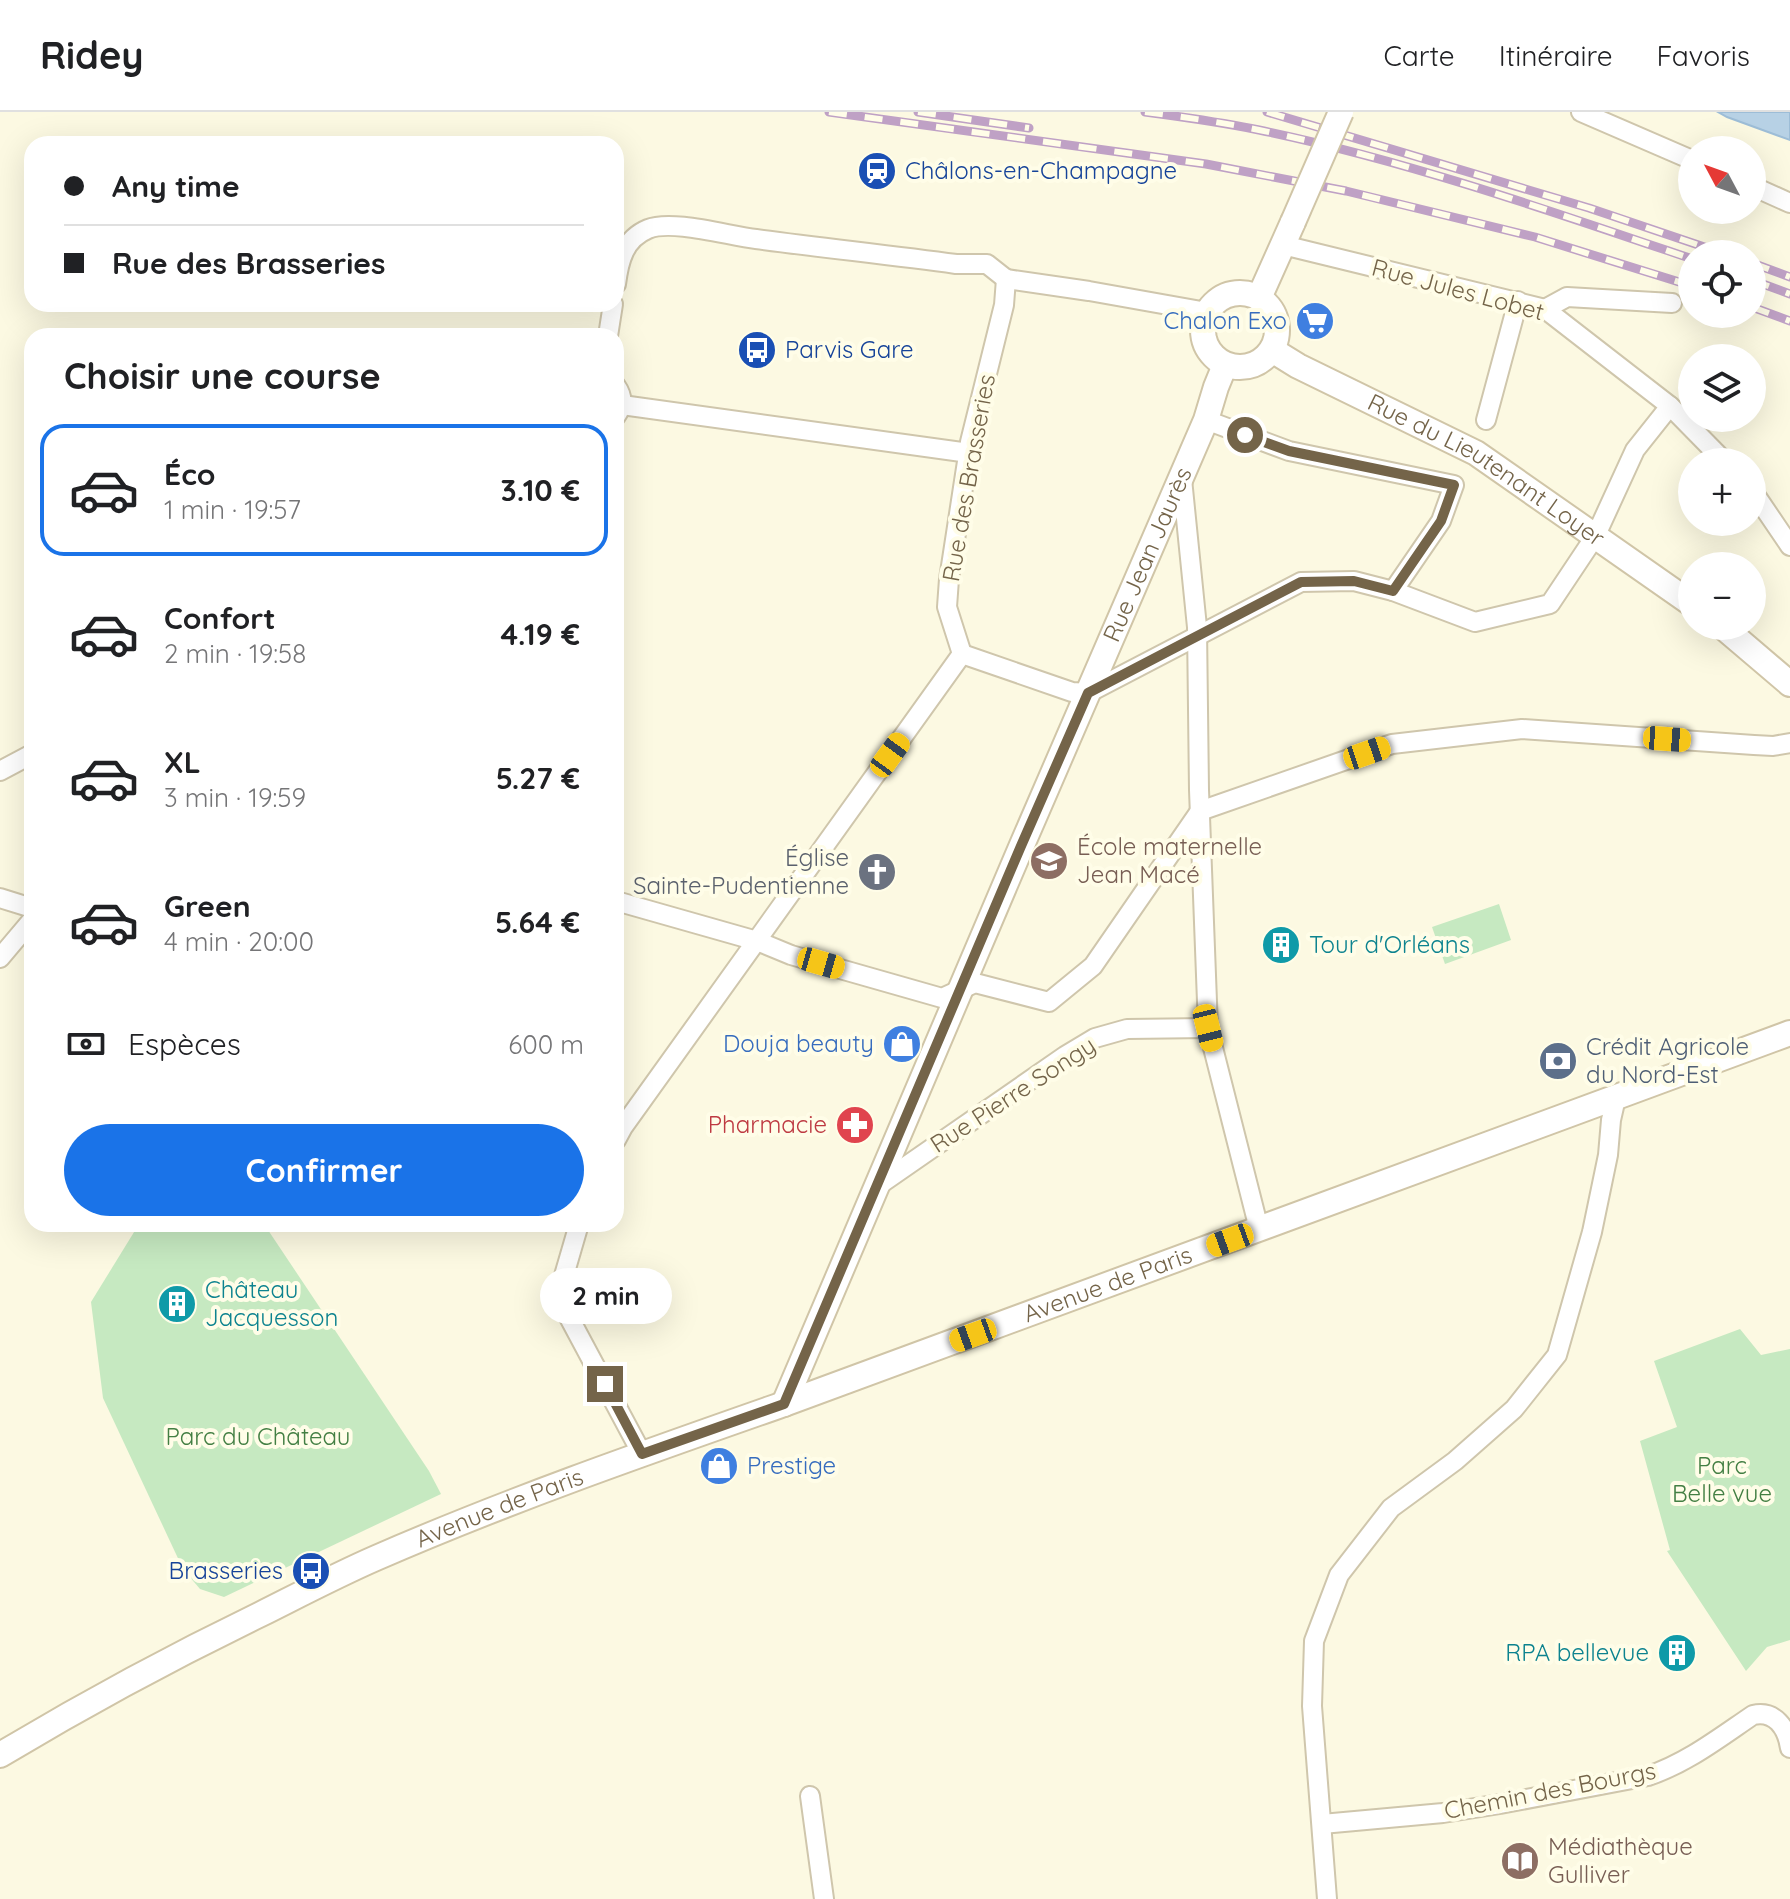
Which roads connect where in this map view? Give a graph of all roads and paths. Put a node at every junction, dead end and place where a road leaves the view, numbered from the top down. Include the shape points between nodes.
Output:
1 (1341, 112) edge
2 (1581, 112) edge
3 (1678, 154) edge
4 (1766, 192) edge
5 (1790, 203) edge
6 (1283, 245) junction
7 (624, 251) edge
8 (1006, 279) junction
9 (1259, 298) junction
10 (1518, 301) junction
11 (1672, 303) dead end
12 (1545, 309) junction
13 (1207, 312) junction
14 (1272, 350) junction
15 (1225, 365) junction
16 (1670, 406) junction
17 (624, 411) edge
18 (1206, 420) junction
19 (1486, 420) dead end
20 (1711, 448) edge
21 (969, 453) junction
22 (1182, 476) junction
23 (1766, 511) edge
24 (1596, 535) junction
25 (1790, 546) edge
26 (1393, 591) junction
27 (1678, 594) edge
28 (1198, 636) junction
29 (1738, 640) edge
30 (962, 654) junction
31 (1790, 684) edge
32 (1088, 693) junction
33 (1790, 731) edge
34 (1782, 744) edge
35 (24, 758) edge
36 (0, 771) edge
37 (1200, 811) junction
38 (0, 898) edge
39 (624, 903) edge
40 (24, 906) edge
41 (24, 930) edge
42 (757, 941) junction
43 (0, 958) edge
44 (951, 994) junction
45 (1208, 1028) junction
46 (1790, 1033) edge
47 (1616, 1098) junction
48 (624, 1122) edge
49 (876, 1187) junction
50 (1259, 1229) junction
51 (577, 1232) edge
52 (784, 1404) junction
53 (642, 1454) junction
54 (1790, 1748) edge
55 (0, 1755) edge
56 (810, 1796) dead end
57 (1322, 1824) junction
58 (824, 1899) edge
59 (1327, 1899) edge

1 - 6 main road, bridge
2 - 3 street
4 - 5 street
6 - 9 main road
6 - 10 street, Rue Jules Lobet
7 - 8 street via 649,228 682,227 987,264
8 - 13 street
8 - 21 street, Rue des Brasseries
9 - 13 main road via 1234,293
9 - 14 main road via 1277,326
10 - 12 street, Rue Jules Lobet
10 - 19 street
11 - 12 street via 1567,297
12 - 16 street, Rue Jules Lobet
13 - 15 main road via 1202,337 1214,359
14 - 15 main road via 1246,368
14 - 24 main road, Rue du Lieutenant Loyer via 1476,453
15 - 18 main road, Rue Jean Jaurès
16 - 20 street, Rue Jules Lobet
16 - 24 street via 1635,450
17 - 21 street
18 - 22 main road, Rue Jean Jaurès
18 - 26 street via 1289,451 1454,485 1441,521
21 - 30 street, Rue des Brasseries via 947,607
22 - 28 street
22 - 32 main road, Rue Jean Jaurès
23 - 25 street
24 - 26 street via 1550,604 1475,622
24 - 27 main road, Rue du Lieutenant Loyer
26 - 28 street via 1354,581 1301,582
28 - 32 street
28 - 37 street
29 - 31 main road
30 - 32 street
30 - 42 street
32 - 44 main road, Rue Jean Jaurès
33 - 34 street
34 - 37 street via 1522,729 1392,744
35 - 36 street
37 - 44 street via 1093,966 1049,1002 975,983
37 - 45 street
38 - 40 street
39 - 42 street
41 - 43 street
42 - 44 street via 791,955
42 - 48 street
44 - 49 main road, Rue Jean Jaurès
45 - 49 street, Rue Pierre Songy via 1127,1029 1095,1038
45 - 50 street
46 - 47 main road, Avenue de Paris
47 - 50 main road, Avenue de Paris
47 - 57 street via 1592,1232 1557,1355 1514,1409 1391,1508 1339,1575 1314,1641 1312,1706
49 - 52 main road, Rue Jean Jaurès
50 - 52 main road, Avenue de Paris
51 - 53 street via 563,1279 564,1308
52 - 53 main road, Avenue de Paris
53 - 55 main road, Avenue de Paris via 346,1572 141,1674
54 - 57 street, Chemin des Bourgs via 1778,1720 1762,1713 1648,1776 1443,1813
56 - 58 street
57 - 59 street

